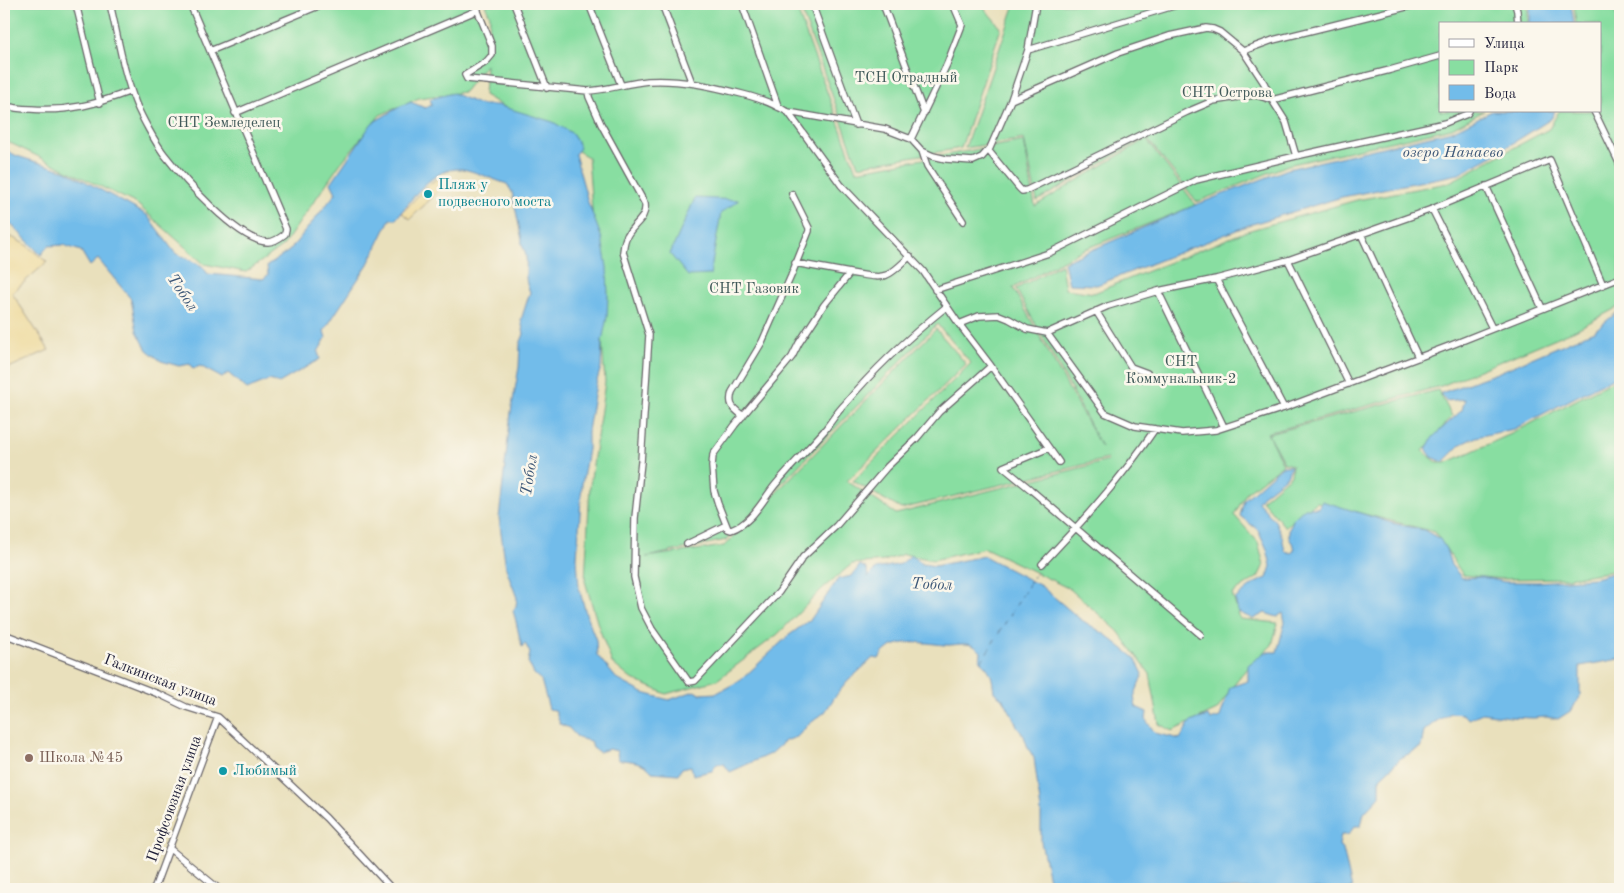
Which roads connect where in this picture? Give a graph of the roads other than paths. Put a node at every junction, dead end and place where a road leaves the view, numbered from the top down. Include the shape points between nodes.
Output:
1 (76, 4) edge
2 (110, 4) edge
3 (190, 4) edge
4 (323, 4) edge
5 (475, 4) edge
6 (514, 4) edge
7 (589, 4) edge
8 (662, 4) edge
9 (742, 4) edge
10 (812, 4) edge
11 (883, 4) edge
12 (953, 4) edge
13 (1036, 4) edge
14 (1180, 4) edge
15 (1418, 4) edge
16 (1515, 4) edge
17 (478, 10) junction
18 (1518, 22) edge
19 (1028, 50) junction
20 (210, 51) junction
21 (1244, 51) junction
22 (1439, 56) edge
23 (692, 83) junction
24 (621, 85) junction
25 (548, 88) junction
26 (131, 91) junction
27 (588, 91) junction
28 (1011, 100) junction
29 (1272, 100) junction
30 (100, 103) junction
31 (4, 105) edge
32 (778, 106) junction
33 (788, 112) junction
34 (1468, 112) edge
35 (1594, 112) edge
36 (236, 113) junction
37 (924, 113) junction
38 (856, 125) junction
39 (912, 139) junction
40 (988, 150) junction
41 (922, 151) junction
42 (1296, 156) junction
43 (1620, 165) edge
44 (1486, 186) junction
45 (792, 194) dead end
46 (1432, 209) junction
47 (964, 221) dead end
48 (1361, 234) junction
49 (910, 256) junction
50 (1288, 260) junction
51 (795, 263) junction
52 (850, 273) junction
53 (1620, 278) edge
54 (1216, 279) junction
55 (1602, 285) junction
56 (935, 290) junction
57 (1158, 291) junction
58 (946, 307) junction
59 (1542, 308) junction
60 (1096, 311) junction
61 (959, 324) junction
62 (1492, 328) junction
63 (1048, 333) junction
64 (1418, 357) junction
65 (991, 366) junction
66 (1147, 374) dead end
67 (1349, 384) junction
68 (1284, 408) junction
69 (743, 416) junction
70 (1224, 427) junction
71 (1155, 429) junction
72 (1049, 448) junction
73 (1059, 462) dead end
74 (726, 525) junction
75 (1075, 529) junction
76 (687, 544) dead end
77 (1042, 564) dead end
78 (4, 634) edge
79 (1201, 635) dead end
80 (218, 717) junction
81 (170, 848) junction
82 (154, 889) edge
83 (219, 889) edge
84 (392, 889) edge

1 - 30 street
2 - 26 street
3 - 20 street
4 - 20 street
5 - 17 street
6 - 25 street
7 - 24 street
8 - 23 street
9 - 32 street
10 - 38 street
11 - 37 street
12 - 37 street via 962,25
13 - 19 street
14 - 19 street
15 - 21 street via 1273,40
16 - 18 street
17 - 25 street via 492,46 492,56 466,75 467,79
17 - 36 street
19 - 28 street
20 - 36 street
21 - 28 street via 1220,32 1206,28 1118,52
21 - 29 street
22 - 29 street
23 - 24 street via 650,81
23 - 32 street
24 - 27 street
25 - 27 street
26 - 30 street
26 - 36 street via 163,153 194,188 241,232 268,242 274,241 286,229
27 - 65 street via 601,124 646,209 628,234 623,252 649,335 635,518 634,576 641,608 689,682 695,681 779,592 804,556 836,526 939,412
28 - 40 street
29 - 40 street via 1256,95 1213,101 1022,191
29 - 42 street via 1286,122
30 - 31 street via 48,110
32 - 33 street
33 - 38 street
33 - 49 street via 841,185
34 - 42 street via 1445,123
35 - 43 street
37 - 39 street
38 - 39 street via 885,129
39 - 41 street
40 - 41 street via 972,161 946,159
41 - 47 street via 927,166
42 - 56 street via 1196,180 1050,253
44 - 46 street
44 - 55 street via 1550,160
44 - 59 street
45 - 51 street via 809,228
46 - 48 street
46 - 62 street
48 - 50 street
48 - 64 street
49 - 52 street via 883,277
49 - 56 street
50 - 54 street
50 - 67 street
51 - 52 street
51 - 69 street via 762,342 729,400
52 - 69 street via 824,305 792,357
53 - 55 street
54 - 57 street
54 - 68 street
55 - 59 street
56 - 58 street
57 - 60 street
57 - 70 street
58 - 61 street
58 - 74 street via 866,380 744,524 731,530
59 - 62 street
60 - 63 street
60 - 66 street via 1131,367
61 - 63 street via 979,316 999,315 1028,330
61 - 65 street
62 - 64 street
63 - 71 street via 1105,413 1135,426
64 - 67 street
65 - 72 street
67 - 68 street
68 - 70 street
69 - 74 street via 712,455 714,491
70 - 71 street via 1182,433
71 - 75 street via 1136,457
72 - 73 street
72 - 75 street via 1003,467
74 - 76 street
75 - 77 street
75 - 79 street
78 - 80 street, Галкинская улица
80 - 81 street, Профсоюзная улица
80 - 84 street, Галкинская улица via 326,818
81 - 82 street, Профсоюзная улица
81 - 83 street

